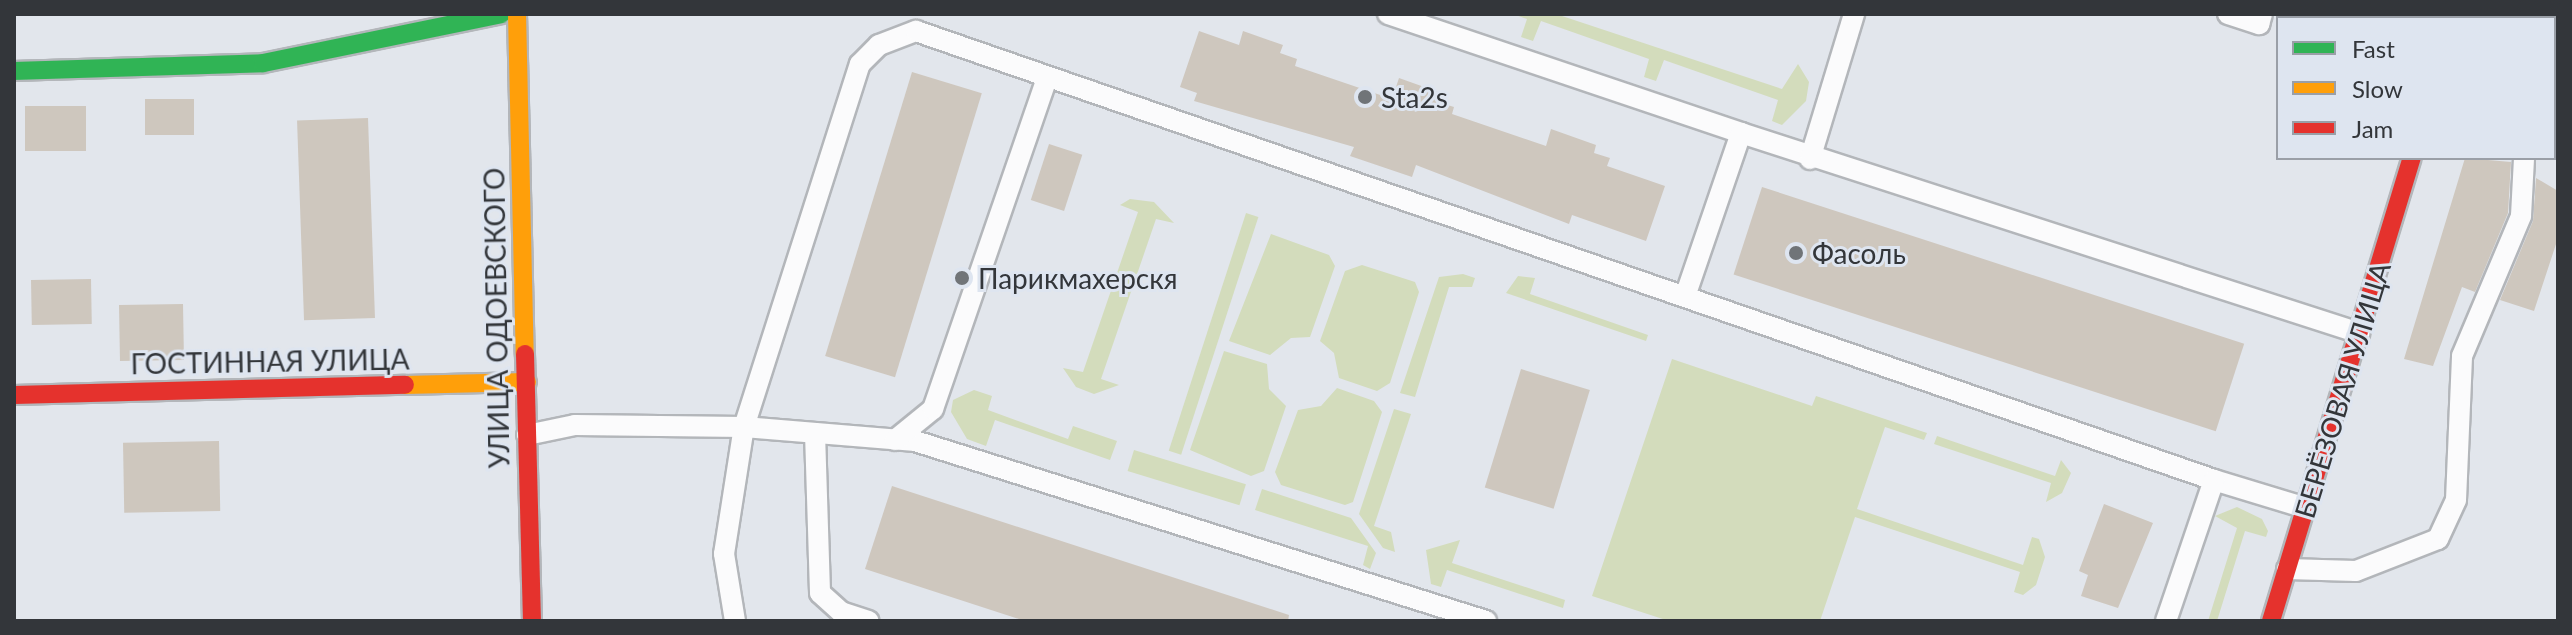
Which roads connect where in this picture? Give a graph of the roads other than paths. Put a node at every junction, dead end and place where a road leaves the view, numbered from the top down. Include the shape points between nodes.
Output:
1 (501, 14) edge
2 (517, 14) edge
3 (1388, 14) edge
4 (1854, 14) edge
5 (2228, 14) edge
6 (2262, 14) edge
7 (14, 71) edge
8 (1047, 77) junction
9 (1741, 133) junction
10 (1810, 159) junction
11 (2411, 160) edge
12 (2524, 160) edge
13 (1685, 297) junction
14 (2359, 333) junction
15 (527, 382) junction
16 (14, 395) edge
17 (744, 427) junction
18 (815, 433) junction
19 (527, 435) junction
20 (895, 440) junction
21 (2214, 480) junction
22 (2306, 508) junction
23 (2287, 569) junction
24 (532, 621) edge
25 (735, 621) edge
26 (869, 621) edge
27 (1486, 621) edge
28 (2166, 621) edge
29 (2271, 621) edge

1 - 7 street via 263,63
2 - 15 street, УЛИЦА ОДОЕВСКОГО
3 - 9 lane
4 - 10 lane
5 - 6 lane via 2259,24
8 - 13 lane
8 - 17 lane via 916,31 879,45 860,64
8 - 20 lane via 933,409
9 - 10 lane
9 - 13 lane
10 - 14 lane
11 - 14 street, БЕРЁЗОВАЯ УЛИЦА
12 - 23 lane via 2521,216 2462,356 2456,500 2438,539 2356,571
13 - 21 lane
14 - 22 street, БЕРЁЗОВАЯ УЛИЦА
15 - 16 street, ГОСТИННАЯ УЛИЦА
15 - 19 street, УЛИЦА ОДОЕВСКОГО
17 - 18 lane
17 - 19 lane via 575,425
17 - 25 lane via 724,554
18 - 20 lane
18 - 26 lane via 820,593 841,612
19 - 24 street, УЛИЦА ОДОЕВСКОГО
20 - 27 lane
21 - 22 lane
21 - 28 lane
22 - 23 street, БЕРЁЗОВАЯ УЛИЦА
23 - 29 street, БЕРЁЗОВАЯ УЛИЦА

